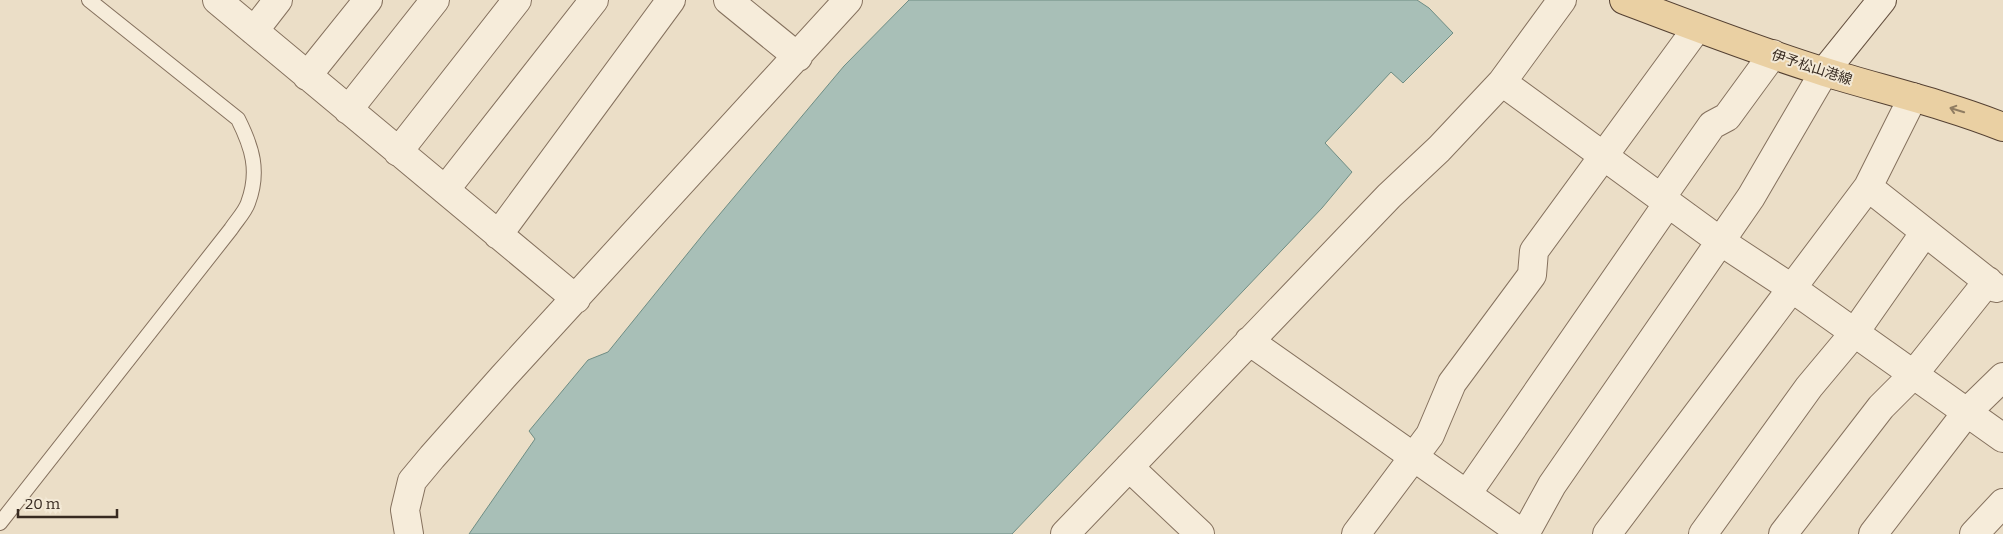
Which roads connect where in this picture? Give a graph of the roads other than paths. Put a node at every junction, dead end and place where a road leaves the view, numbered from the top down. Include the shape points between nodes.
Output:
1 (89, 0) edge
2 (217, 0) edge
3 (278, 0) edge
4 (368, 0) edge
5 (435, 0) edge
6 (516, 0) edge
7 (594, 0) edge
8 (671, 0) edge
9 (728, 0) edge
10 (848, 0) edge
11 (1562, 0) edge
12 (1624, 0) edge
13 (1882, 0) edge
14 (1697, 28) junction
15 (254, 31) junction
16 (1773, 54) junction
17 (798, 56) junction
18 (1824, 72) junction
19 (307, 76) junction
20 (1502, 82) junction
21 (1913, 96) junction
22 (348, 110) junction
23 (2003, 127) edge
24 (398, 152) junction
25 (1604, 156) junction
26 (1868, 187) junction
27 (445, 190) junction
28 (1664, 200) junction
29 (1925, 232) junction
30 (498, 235) junction
31 (1720, 241) junction
32 (1997, 286) edge
33 (1793, 289) junction
34 (576, 299) junction
35 (1854, 332) junction
36 (1249, 341) junction
37 (1914, 374) junction
38 (2003, 377) edge
39 (1967, 412) junction
40 (2003, 438) edge
41 (1414, 457) junction
42 (1129, 467) junction
43 (1467, 494) junction
44 (2003, 502) edge
45 (0, 523) edge
46 (409, 534) edge
47 (1065, 534) edge
48 (1200, 534) edge
49 (1356, 534) edge
50 (1524, 534) edge
51 (1607, 534) edge
52 (1703, 534) edge
53 (1783, 534) edge
54 (1873, 534) edge
55 (1974, 534) edge

1 - 45 lane via 238,119 250,143 255,175 248,204 231,229
2 - 15 street
3 - 15 street
4 - 19 street
5 - 22 street
6 - 24 street
7 - 27 street
8 - 30 street
9 - 17 street
10 - 17 street
11 - 20 street
12 - 14 main road, 伊予松山港線
13 - 18 street
14 - 16 main road, 伊予松山港線
14 - 25 street
15 - 19 street
16 - 18 main road, 伊予松山港線
16 - 28 street via 1727,117 1712,125
17 - 34 street
18 - 21 main road, 伊予松山港線
18 - 31 street via 1752,197
19 - 22 street
20 - 25 street
20 - 36 street
23 -> 21 main road, 伊予松山港線
21 - 26 street
22 - 24 street
24 - 27 street
25 - 28 street
25 - 41 street via 1534,251 1532,275 1452,383 1430,435
26 - 29 street
26 - 33 street
27 - 30 street
28 - 31 street
28 - 43 street
29 - 32 street
29 - 35 street
30 - 34 street
31 - 33 street
31 - 50 street via 1552,486
32 - 37 street
33 - 35 street
33 - 51 street
34 - 46 street via 412,481 405,510
35 - 37 street
35 - 52 street via 1809,387
36 - 41 street
36 - 42 street
37 - 39 street
37 - 53 street via 1881,407
38 - 39 street
39 - 40 street
39 - 54 street
41 - 43 street
41 - 49 street
42 - 47 street
42 - 48 street
43 - 50 street
44 - 55 street

